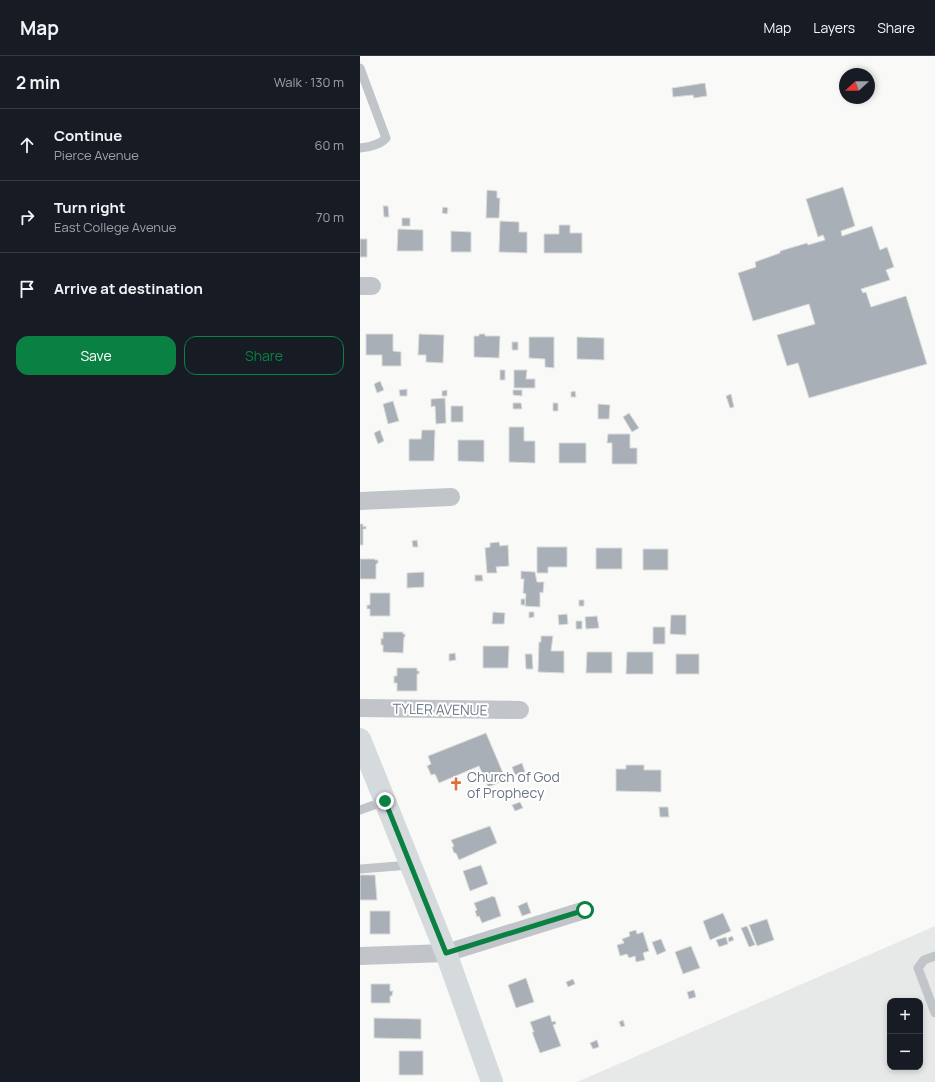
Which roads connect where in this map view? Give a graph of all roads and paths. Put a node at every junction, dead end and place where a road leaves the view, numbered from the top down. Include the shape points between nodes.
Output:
1 (360, 68) edge
2 (360, 148) edge
3 (452, 497) dead end
4 (360, 501) edge
5 (360, 708) edge
6 (520, 710) dead end
7 (360, 739) edge
8 (385, 801) junction
9 (360, 810) edge
10 (410, 865) junction
11 (360, 869) edge
12 (585, 910) dead end
13 (446, 953) junction
14 (360, 956) edge
15 (935, 956) edge
16 (935, 1013) edge
17 (492, 1082) edge

1 - 2 lane via 386,138 383,142
3 - 4 street
5 - 6 street, TYLER AVENUE
7 - 8 main road
8 - 9 lane
8 - 10 main road
10 - 11 lane
10 - 13 main road
12 - 13 street
13 - 14 street
13 - 17 main road
15 - 16 lane via 924,960 918,968

